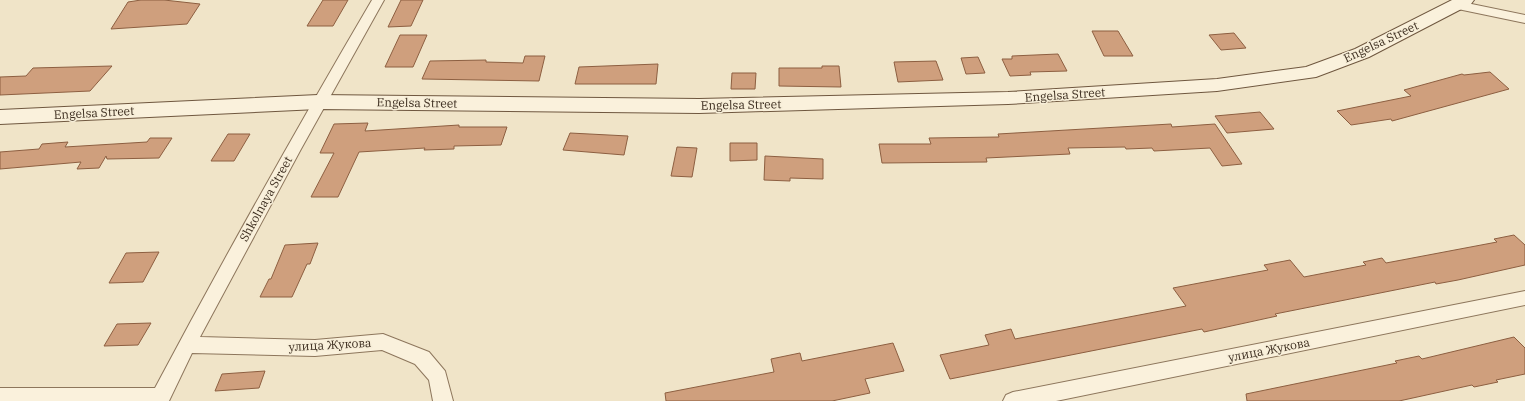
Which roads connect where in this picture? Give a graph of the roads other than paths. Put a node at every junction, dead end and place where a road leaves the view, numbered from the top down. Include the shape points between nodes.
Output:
1 (378, 0) edge
2 (1429, 0) edge
3 (1461, 2) edge
4 (1525, 19) edge
5 (318, 102) junction
6 (0, 117) edge
7 (1525, 298) edge
8 (186, 345) junction
9 (0, 397) edge
10 (160, 399) edge
11 (443, 401) edge
12 (1013, 401) edge

1 - 5 street, Shkolnaya Street
2 - 3 street
3 - 4 street
3 - 5 street, Engelsa Street via 1362,53 1309,73 1217,85 1008,98 700,106
5 - 6 street, Engelsa Street
5 - 8 street, Shkolnaya Street
7 - 12 street, улица Жукова
8 - 10 street, Shkolnaya Street
8 - 11 street, улица Жукова via 315,348 383,342 422,358 438,377
9 - 10 street

